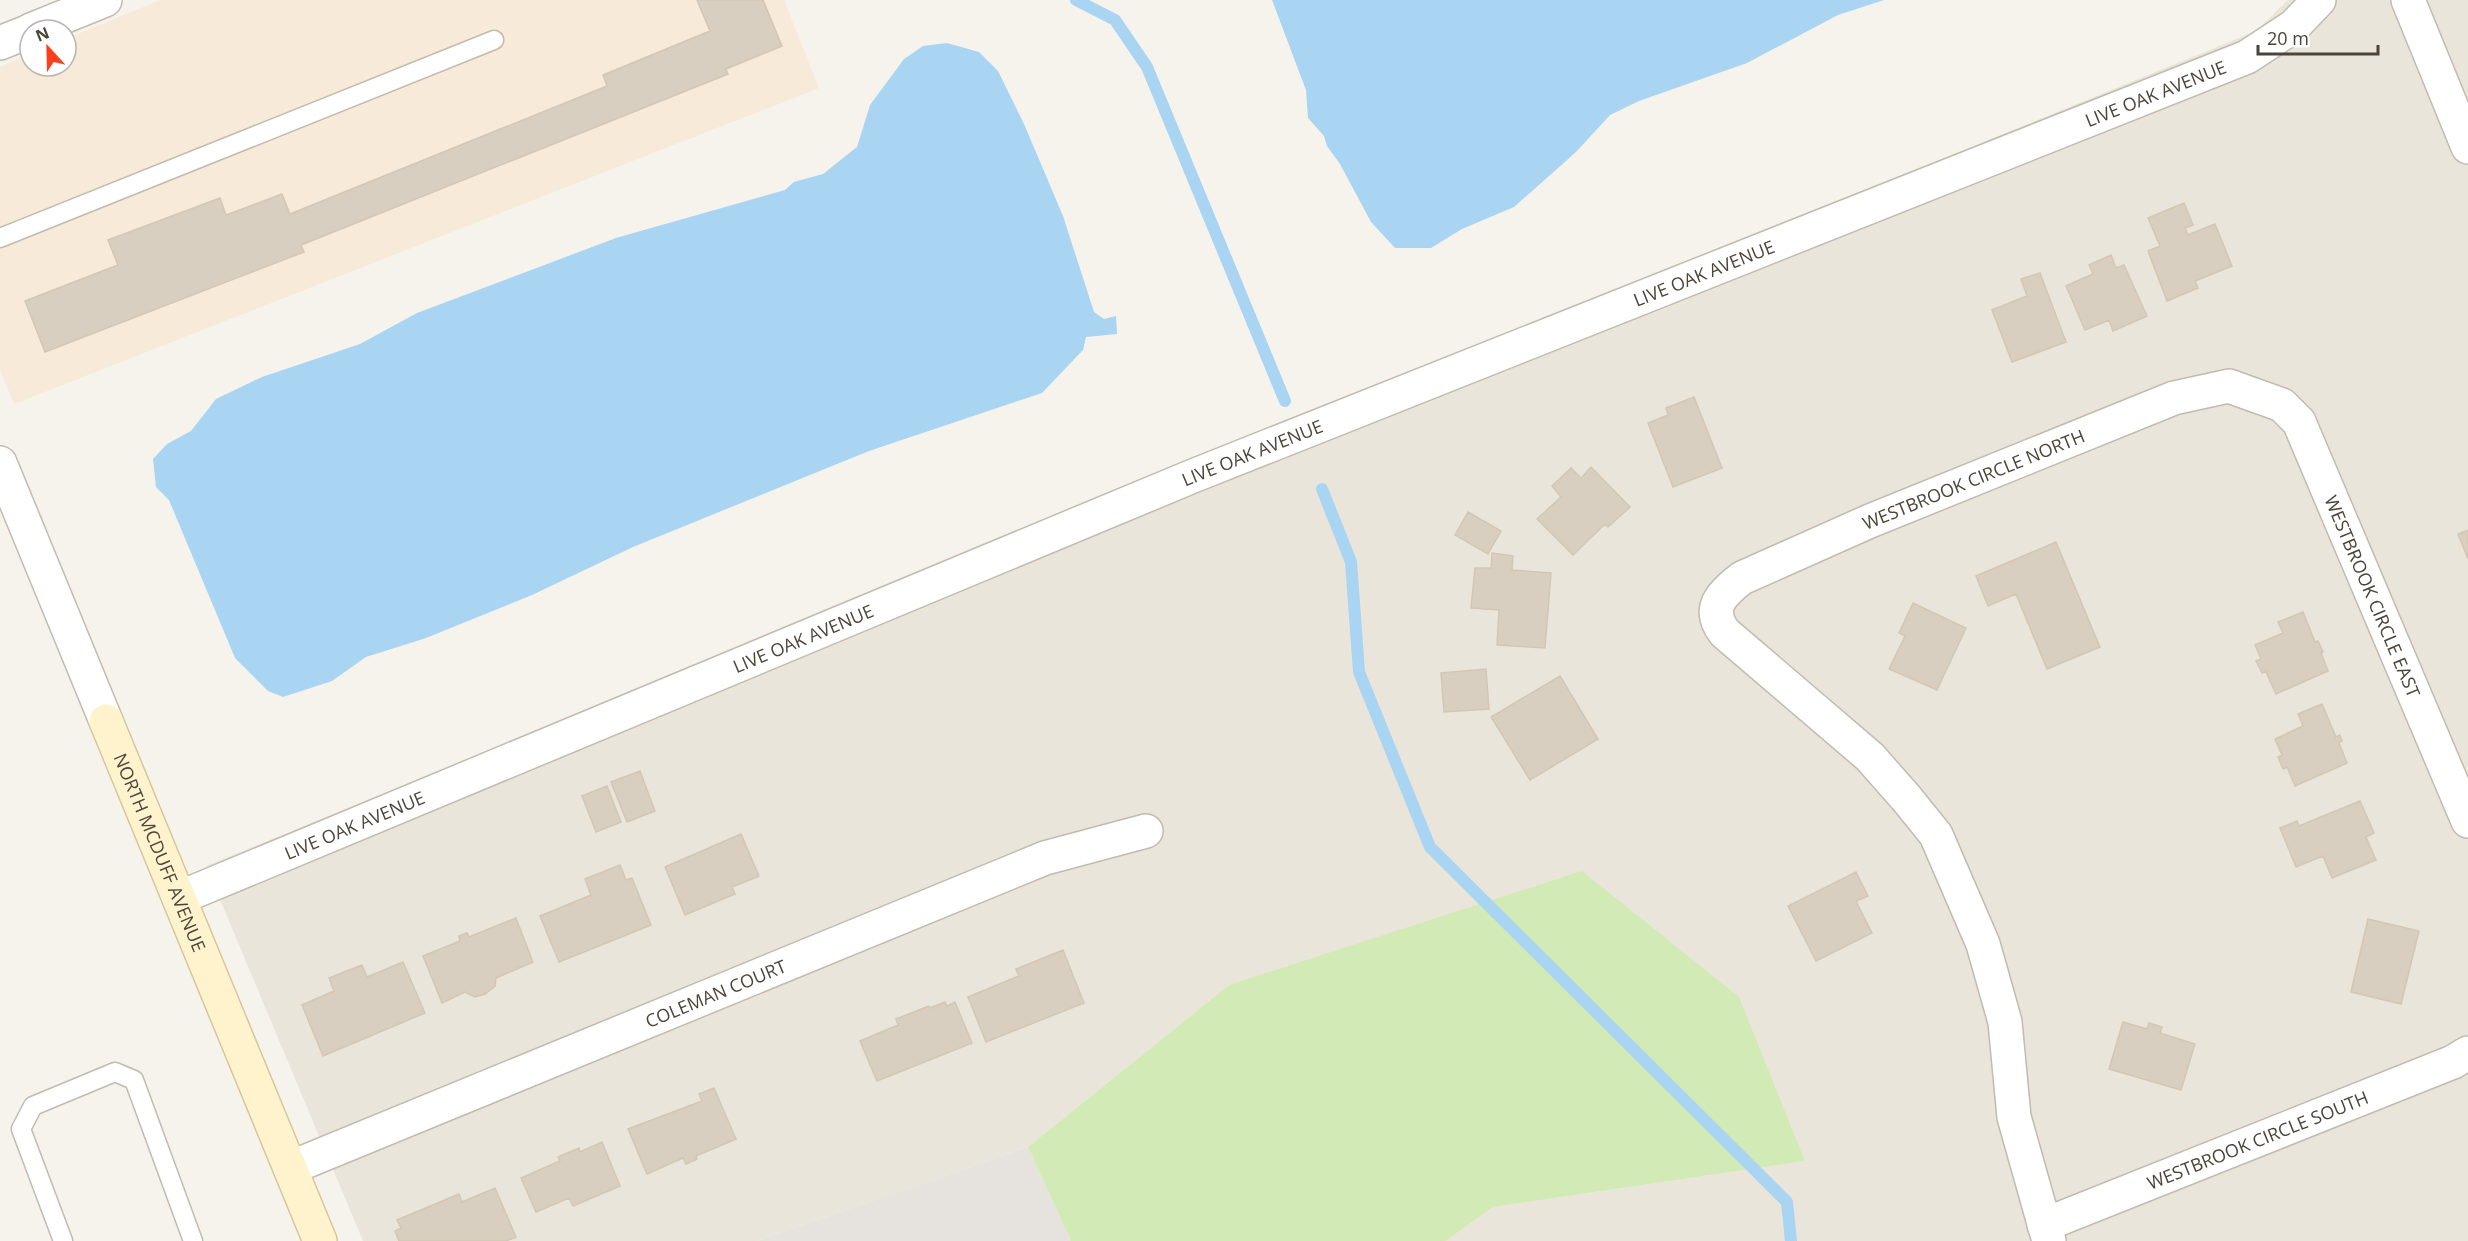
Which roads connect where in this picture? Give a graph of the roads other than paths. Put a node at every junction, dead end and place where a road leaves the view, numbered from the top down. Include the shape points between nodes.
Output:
1 (105, 0) edge
2 (2319, 0) edge
3 (2408, 0) edge
4 (61, 18) edge
5 (18, 35) edge
6 (494, 40) dead end
7 (0, 43) edge
8 (2468, 147) edge
9 (0, 238) edge
10 (2253, 394) joint
11 (0, 463) edge
12 (106, 721) joint
13 (2468, 821) edge
14 (1146, 831) dead end
15 (179, 898) junction
16 (2468, 1053) edge
17 (290, 1167) junction
18 (2047, 1233) edge
19 (63, 1241) edge
20 (193, 1241) edge
21 (320, 1241) edge

1 - 4 street
2 - 15 street, LIVE OAK AVENUE via 2294,26 2247,57 1182,481
3 - 8 street
5 - 7 street
6 - 9 lane
10 - 13 street, WESTBROOK CIRCLE EAST via 2282,405 2299,422
10 - 18 street, WESTBROOK CIRCLE NORTH via 2229,386 2163,402 1742,578 1724,591 1715,611 1717,623 1725,633 1870,757 1936,835 1986,955 2005,1022 2014,1117
11 - 12 street, NORTH MCDUFF AVENUE
12 - 15 main road, NORTH MCDUFF AVENUE
14 - 17 street, COLEMAN COURT via 1045,858
15 - 17 main road, NORTH MCDUFF AVENUE
16 - 18 street, WESTBROOK CIRCLE SOUTH
17 - 21 main road, NORTH MCDUFF AVENUE
19 - 20 lane via 21,1129 33,1106 115,1072 134,1080

